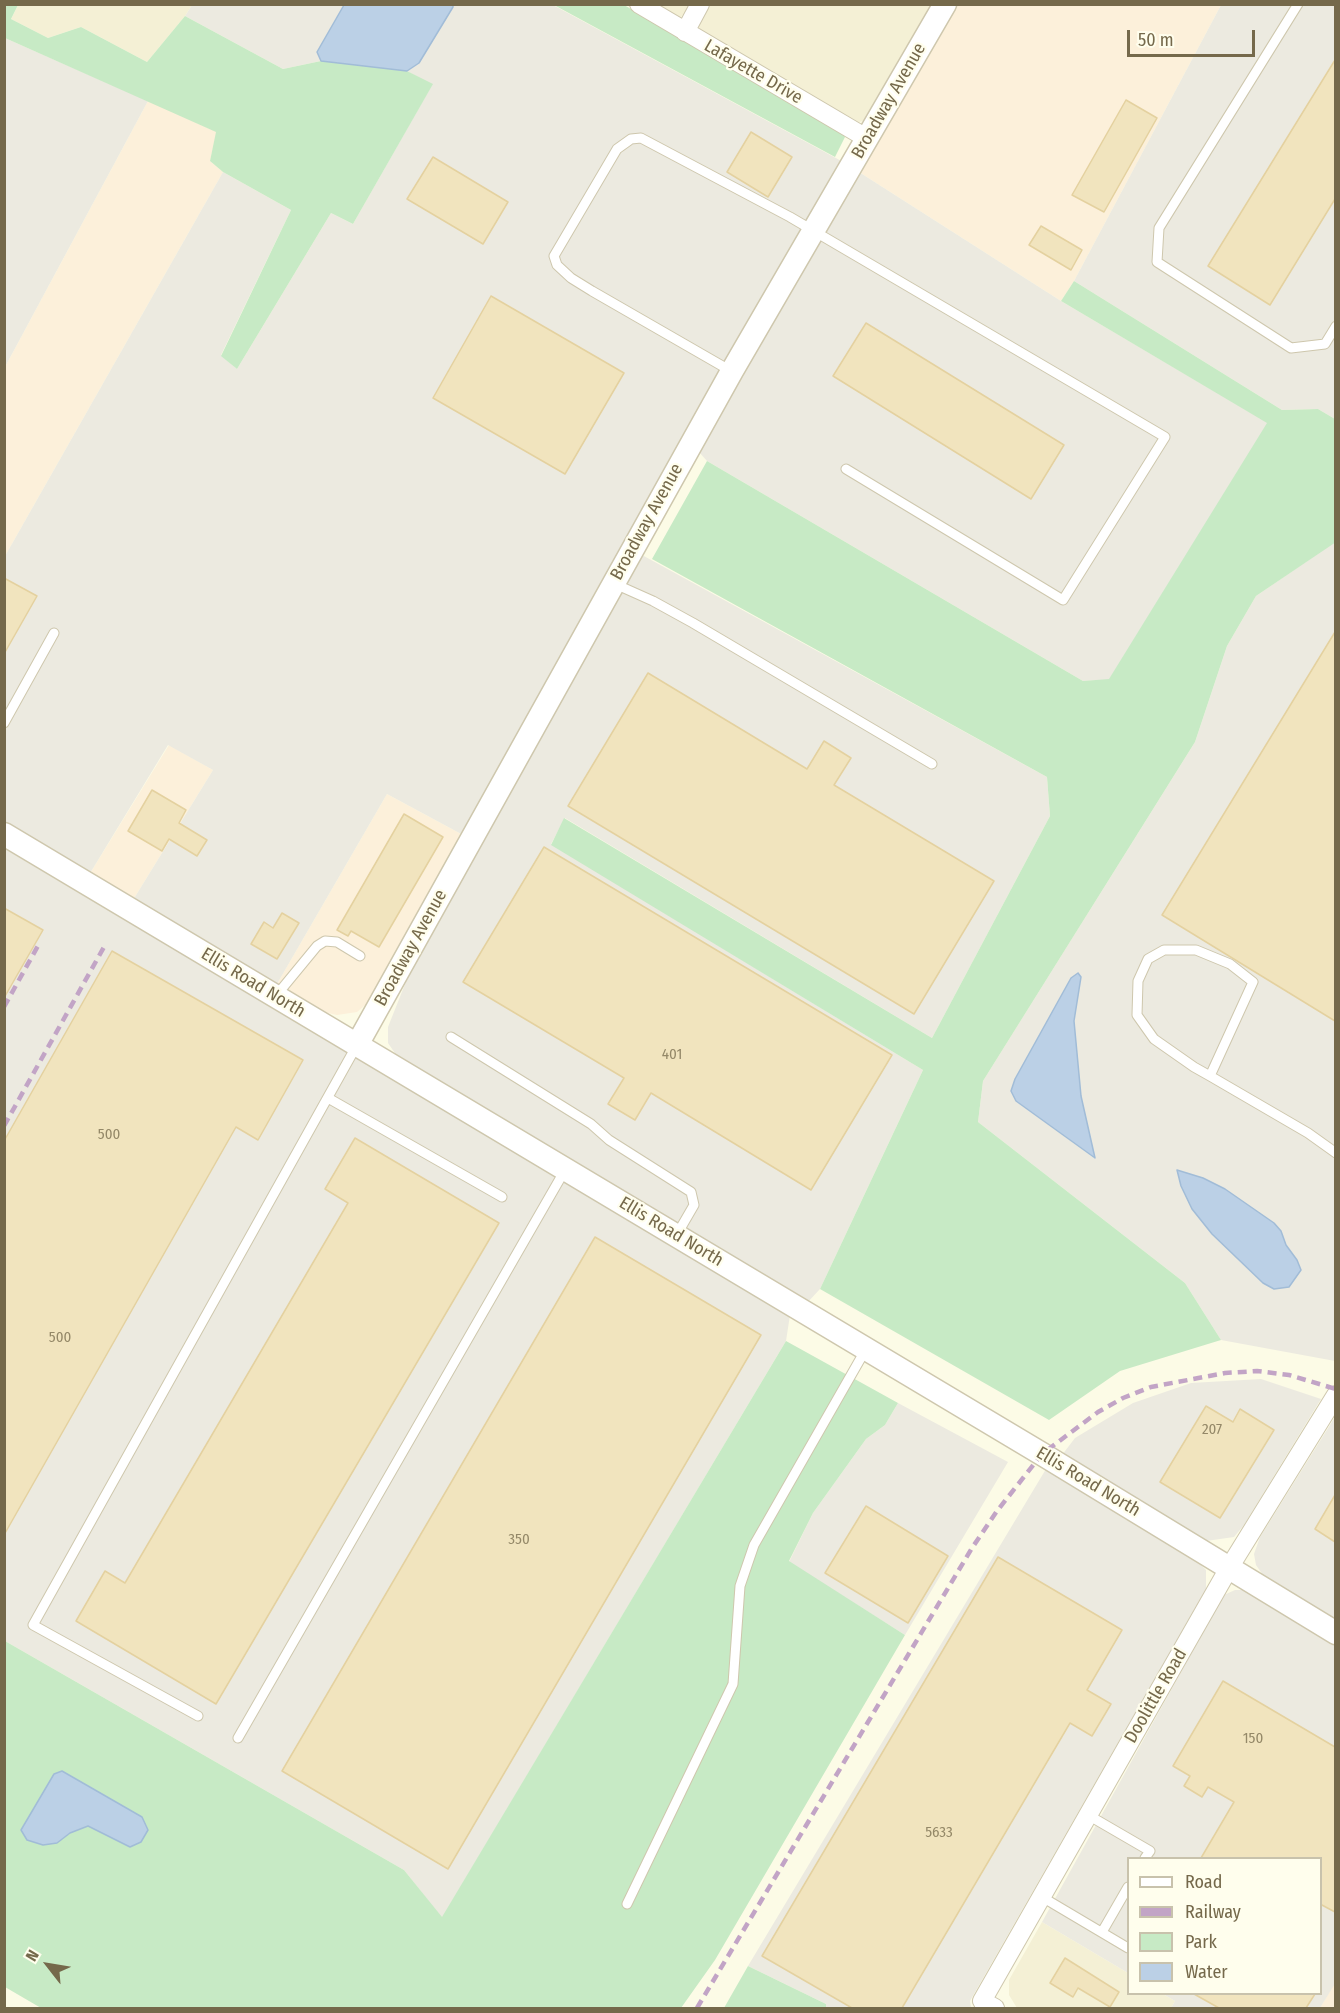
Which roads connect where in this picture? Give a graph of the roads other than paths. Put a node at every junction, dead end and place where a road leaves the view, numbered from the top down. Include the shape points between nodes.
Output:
1 (639, 4) edge
2 (700, 4) edge
3 (945, 4) edge
4 (1298, 4) edge
5 (685, 32) junction
6 (868, 138) junction
7 (813, 232) junction
8 (1335, 326) edge
9 (732, 371) junction
10 (846, 469) dead end
11 (612, 583) junction
12 (54, 633) dead end
13 (4, 723) edge
14 (932, 764) dead end
15 (4, 834) edge
16 (360, 956) dead end
17 (275, 997) junction
18 (451, 1037) dead end
19 (357, 1045) junction
20 (1210, 1076) junction
21 (328, 1098) junction
22 (1335, 1153) edge
23 (565, 1170) junction
24 (502, 1197) dead end
25 (676, 1236) junction
26 (866, 1349) junction
27 (1335, 1395) edge
28 (1229, 1568) junction
29 (1335, 1633) edge
30 (198, 1716) dead end
31 (238, 1738) dead end
32 (1088, 1815) junction
33 (1146, 1857) edge
34 (1127, 1889) edge
35 (1042, 1897) junction
36 (627, 1904) dead end
37 (1102, 1932) junction
38 (1127, 1947) edge
39 (989, 2005) edge

1 - 5 street, Lafayette Drive
2 - 5 street
3 - 6 street, Broadway Avenue
4 - 8 lane via 1159,228 1157,262 1291,348 1325,344
5 - 6 street, Lafayette Drive
6 - 7 street, Broadway Avenue
7 - 9 street, Broadway Avenue
7 - 9 lane via 640,138 617,149 554,256 557,265 571,278
7 - 10 lane via 1165,437 1063,600
9 - 11 street, Broadway Avenue
11 - 14 lane via 693,623
11 - 19 street, Broadway Avenue
12 - 13 lane
15 - 17 street, Ellis Road North
16 - 17 lane via 337,942 325,941
17 - 19 street, Ellis Road North
18 - 25 lane via 691,1192 694,1205
19 - 21 lane
19 - 23 street, Ellis Road North
20 - 20 lane via 1154,1039 1137,1015 1138,981 1149,959 1164,950 1196,950 1230,964 1253,982
20 - 22 lane
21 - 24 lane
21 - 30 lane via 33,1625
23 - 25 street, Ellis Road North
23 - 31 lane
25 - 26 street, Ellis Road North
26 - 28 street, Ellis Road North
26 - 36 lane via 754,1545 740,1586 733,1684
27 - 28 street, Doolittle Road
28 - 29 street, Ellis Road North
28 - 32 street, Doolittle Road
32 - 33 lane via 1150,1851
32 - 35 street, Doolittle Road
34 - 37 lane
35 - 37 lane
35 - 39 street, Doolittle Road
37 - 38 lane

